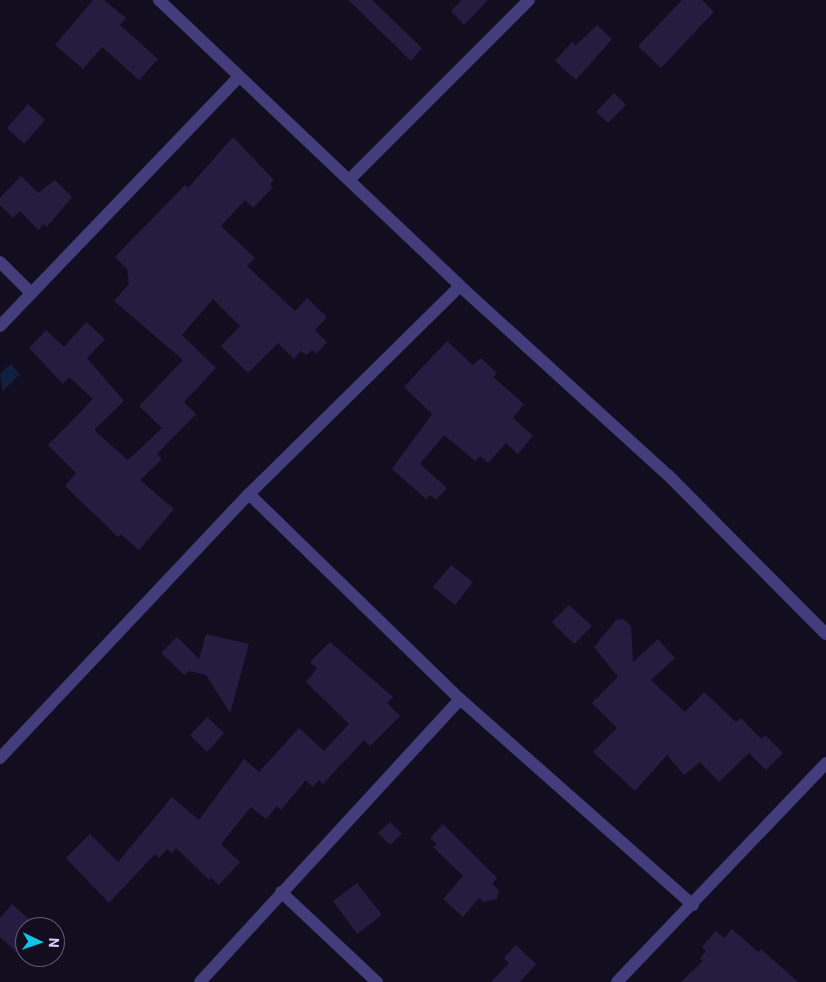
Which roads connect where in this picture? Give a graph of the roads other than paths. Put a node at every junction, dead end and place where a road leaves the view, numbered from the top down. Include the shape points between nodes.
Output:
1 (159, 0) edge
2 (529, 0) edge
3 (239, 77) junction
4 (350, 179) junction
5 (0, 262) edge
6 (460, 286) junction
7 (30, 293) junction
8 (0, 326) edge
9 (249, 494) junction
10 (826, 634) edge
11 (460, 699) junction
12 (0, 758) edge
13 (826, 763) edge
14 (281, 892) junction
15 (693, 905) junction
16 (200, 982) edge
17 (377, 982) edge
18 (617, 982) edge

1 - 3 street
2 - 4 street
3 - 4 street
3 - 7 street
4 - 6 street
5 - 7 street
6 - 9 street
6 - 10 street via 668,475
7 - 8 street
9 - 11 street
9 - 12 street
11 - 14 street
11 - 15 street
13 - 15 street
14 - 16 street
14 - 17 street
15 - 18 street

